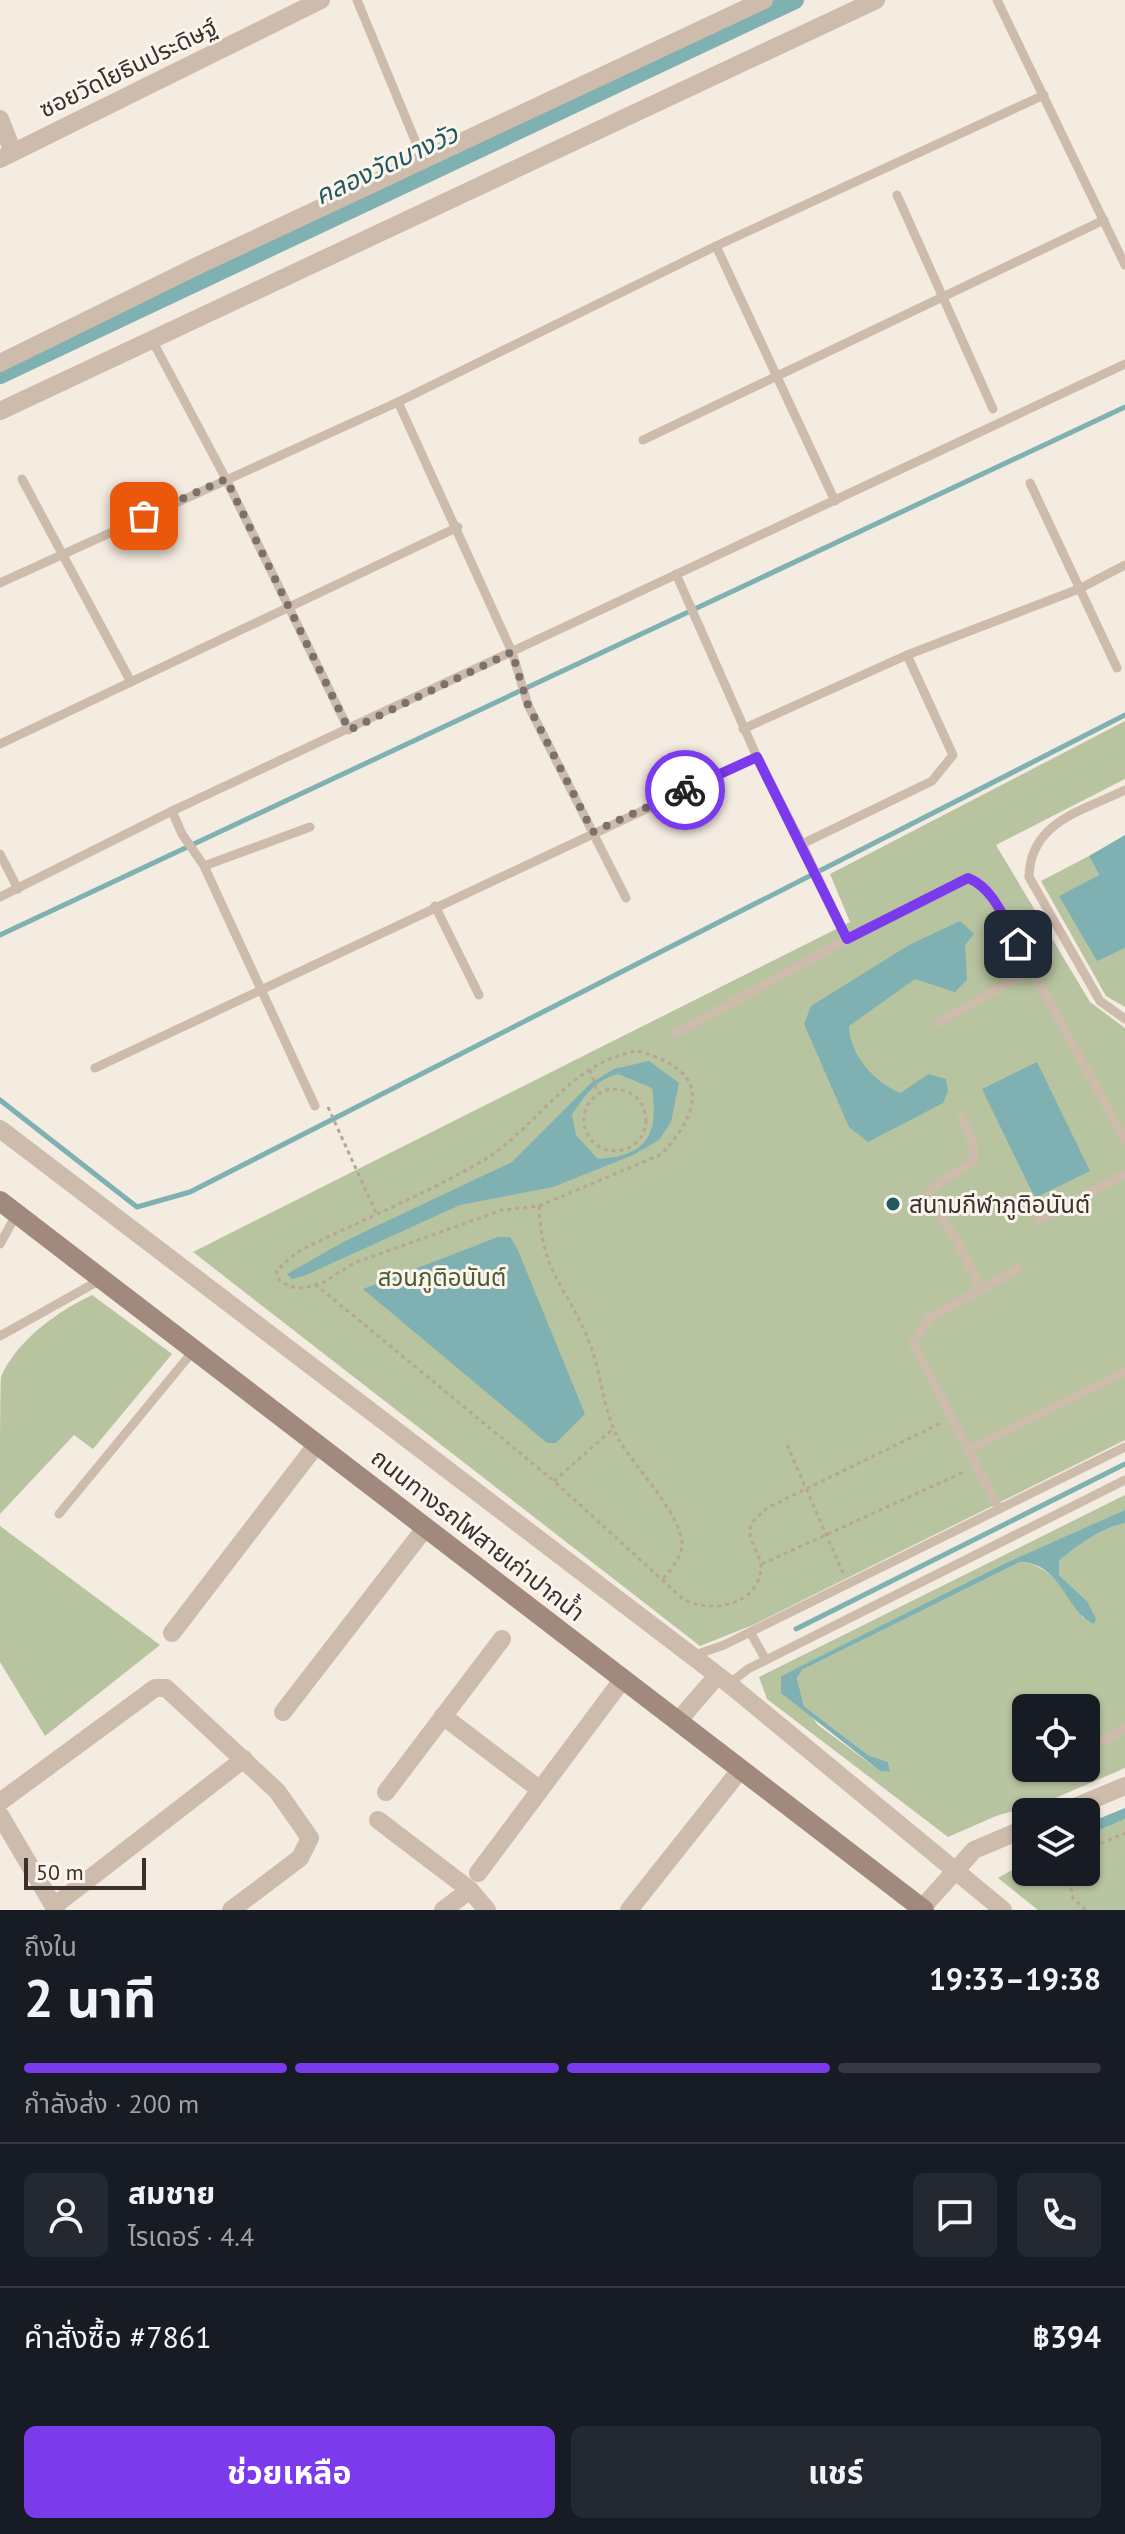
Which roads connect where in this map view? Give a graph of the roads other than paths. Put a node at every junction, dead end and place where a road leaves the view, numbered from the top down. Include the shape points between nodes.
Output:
1 (321, 0) edge
2 (357, 0) edge
3 (764, 0) edge
4 (876, 0) edge
5 (997, 0) edge
6 (1044, 95) junction
7 (0, 119) edge
8 (417, 145) dead end
9 (7, 155) edge
10 (897, 195) dead end
11 (1104, 220) junction
12 (716, 246) junction
13 (1125, 265) edge
14 (943, 298) junction
15 (152, 340) junction
16 (0, 363) edge
17 (1125, 364) edge
18 (775, 377) junction
19 (398, 402) junction
20 (993, 409) dead end
21 (0, 411) edge
22 (643, 440) dead end
23 (22, 479) dead end
24 (226, 479) junction
25 (1030, 483) dead end
26 (835, 501) junction
27 (458, 527) junction
28 (63, 553) junction
29 (1125, 565) edge
30 (676, 574) junction
31 (0, 583) edge
32 (1079, 589) junction
33 (286, 607) junction
34 (512, 652) junction
35 (907, 655) junction
36 (1117, 668) dead end
37 (131, 682) junction
38 (743, 729) junction
39 (349, 730) junction
40 (0, 744) edge
41 (757, 757) junction
42 (1125, 790) edge
43 (172, 811) junction
44 (310, 827) dead end
45 (593, 832) junction
46 (802, 844) junction
47 (0, 854) edge
48 (204, 866) junction
49 (18, 889) junction
50 (0, 897) edge
51 (626, 898) dead end
52 (435, 906) junction
53 (847, 939) junction
54 (1032, 970) junction
55 (261, 989) junction
56 (479, 995) dead end
57 (1125, 1019) edge
58 (939, 1022) dead end
59 (675, 1034) dead end
60 (95, 1068) dead end
61 (315, 1106) dead end
62 (962, 1117) dead end
63 (0, 1129) edge
64 (1125, 1140) edge
65 (1125, 1174) edge
66 (8, 1207) edge
67 (1038, 1220) dead end
68 (0, 1244) edge
69 (1018, 1269) dead end
70 (102, 1279) junction
71 (980, 1288) junction
72 (0, 1336) edge
73 (194, 1349) junction
74 (1125, 1372) edge
75 (317, 1444) junction
76 (1125, 1447) edge
77 (968, 1450) junction
78 (1125, 1480) edge
79 (999, 1509) junction
80 (59, 1514) dead end
81 (426, 1527) junction
82 (750, 1632) junction
83 (172, 1633) dead end
84 (502, 1639) dead end
85 (692, 1656) junction
86 (766, 1660) junction
87 (623, 1679) junction
88 (723, 1681) junction
89 (283, 1712) dead end
90 (443, 1716) junction
91 (678, 1721) junction
92 (1125, 1729) edge
93 (1100, 1742) edge
94 (244, 1759) junction
95 (741, 1769) junction
96 (1125, 1786) edge
97 (539, 1789) junction
98 (386, 1792) dead end
99 (1096, 1798) edge
100 (0, 1802) edge
101 (0, 1815) edge
102 (378, 1820) dead end
103 (1012, 1834) edge
104 (953, 1871) junction
105 (478, 1873) dead end
106 (470, 1890) junction
107 (55, 1908) edge
108 (923, 1909) edge
109 (231, 1910) edge
110 (443, 1910) edge
111 (487, 1910) edge
112 (629, 1910) edge
113 (1003, 1910) edge

1 - 9 street, ซอยวัดโยธินประดิษฐ์
2 - 8 lane
3 - 16 street
4 - 15 street
5 - 6 lane
6 - 11 lane
6 - 12 lane
7 - 9 street
10 - 14 lane
11 - 13 lane
11 - 14 lane
12 - 18 lane
12 - 19 lane
14 - 18 lane
14 - 20 lane
15 - 21 street
15 - 24 lane
17 - 26 lane
18 - 22 lane
18 - 26 lane
19 - 24 lane
19 - 27 lane
23 - 28 lane
24 - 28 lane
24 - 33 lane
25 - 32 lane
26 - 30 lane
27 - 33 lane
27 - 34 lane
28 - 31 lane
28 - 37 lane
29 - 32 lane
30 - 34 lane
30 - 38 lane
32 - 35 lane
32 - 36 lane
33 - 37 lane
33 - 39 lane
34 - 39 lane
34 - 45 lane via 528,705
35 - 38 lane
35 - 46 lane via 953,755 932,781
37 - 40 lane
38 - 41 lane
39 - 43 lane
41 - 45 lane
41 - 46 lane
42 - 57 lane via 1040,836 1030,855 1029,877 1100,1001
43 - 48 lane
43 - 49 lane
44 - 48 lane
45 - 51 lane
45 - 52 lane
46 - 53 lane
47 - 49 lane
48 - 55 lane
49 - 50 lane
52 - 55 lane
52 - 56 lane
53 - 54 lane via 968,878 990,893
53 - 59 lane
54 - 58 lane
54 - 64 lane
55 - 60 lane
55 - 61 lane
62 - 71 lane via 974,1159 963,1171 934,1184 926,1196 955,1237
63 - 85 street
65 - 67 lane
66 - 68 lane
66 - 70 main road, ถนนทางรถไฟสายเก่าปากน้ำ
69 - 71 lane
70 - 72 lane
70 - 73 main road, ถนนทางรถไฟสายเก่าปากน้ำ
71 - 77 lane via 929,1318 913,1343
73 - 75 main road, ถนนทางรถไฟสายเก่าปากน้ำ
73 - 80 lane
74 - 77 lane
75 - 81 main road, ถนนทางรถไฟสายเก่าปากน้ำ
75 - 83 street
76 - 79 lane
77 - 79 lane
78 - 86 lane
79 - 82 lane
81 - 87 main road, ถนนทางรถไฟสายเก่าปากน้ำ
81 - 89 street
82 - 85 lane
82 - 86 lane
84 - 90 street
85 - 88 street
86 - 88 lane
87 - 91 main road, ถนนทางรถไฟสายเก่าปากน้ำ
87 - 97 street
88 - 91 street
88 - 104 street
90 - 97 street
90 - 98 street
91 - 95 main road, ถนนทางรถไฟสายเก่าปากน้ำ
92 - 93 lane
94 - 100 street via 176,1694 155,1688
94 - 107 street
94 - 109 street via 277,1791 310,1838 300,1858
95 - 108 main road, ถนนทางรถไฟสายเก่าปากน้ำ
95 - 112 street
96 - 99 street
97 - 105 street
101 - 107 street
102 - 106 street
103 - 104 street via 974,1850
104 - 108 street
104 - 113 street
106 - 110 street
106 - 111 street

